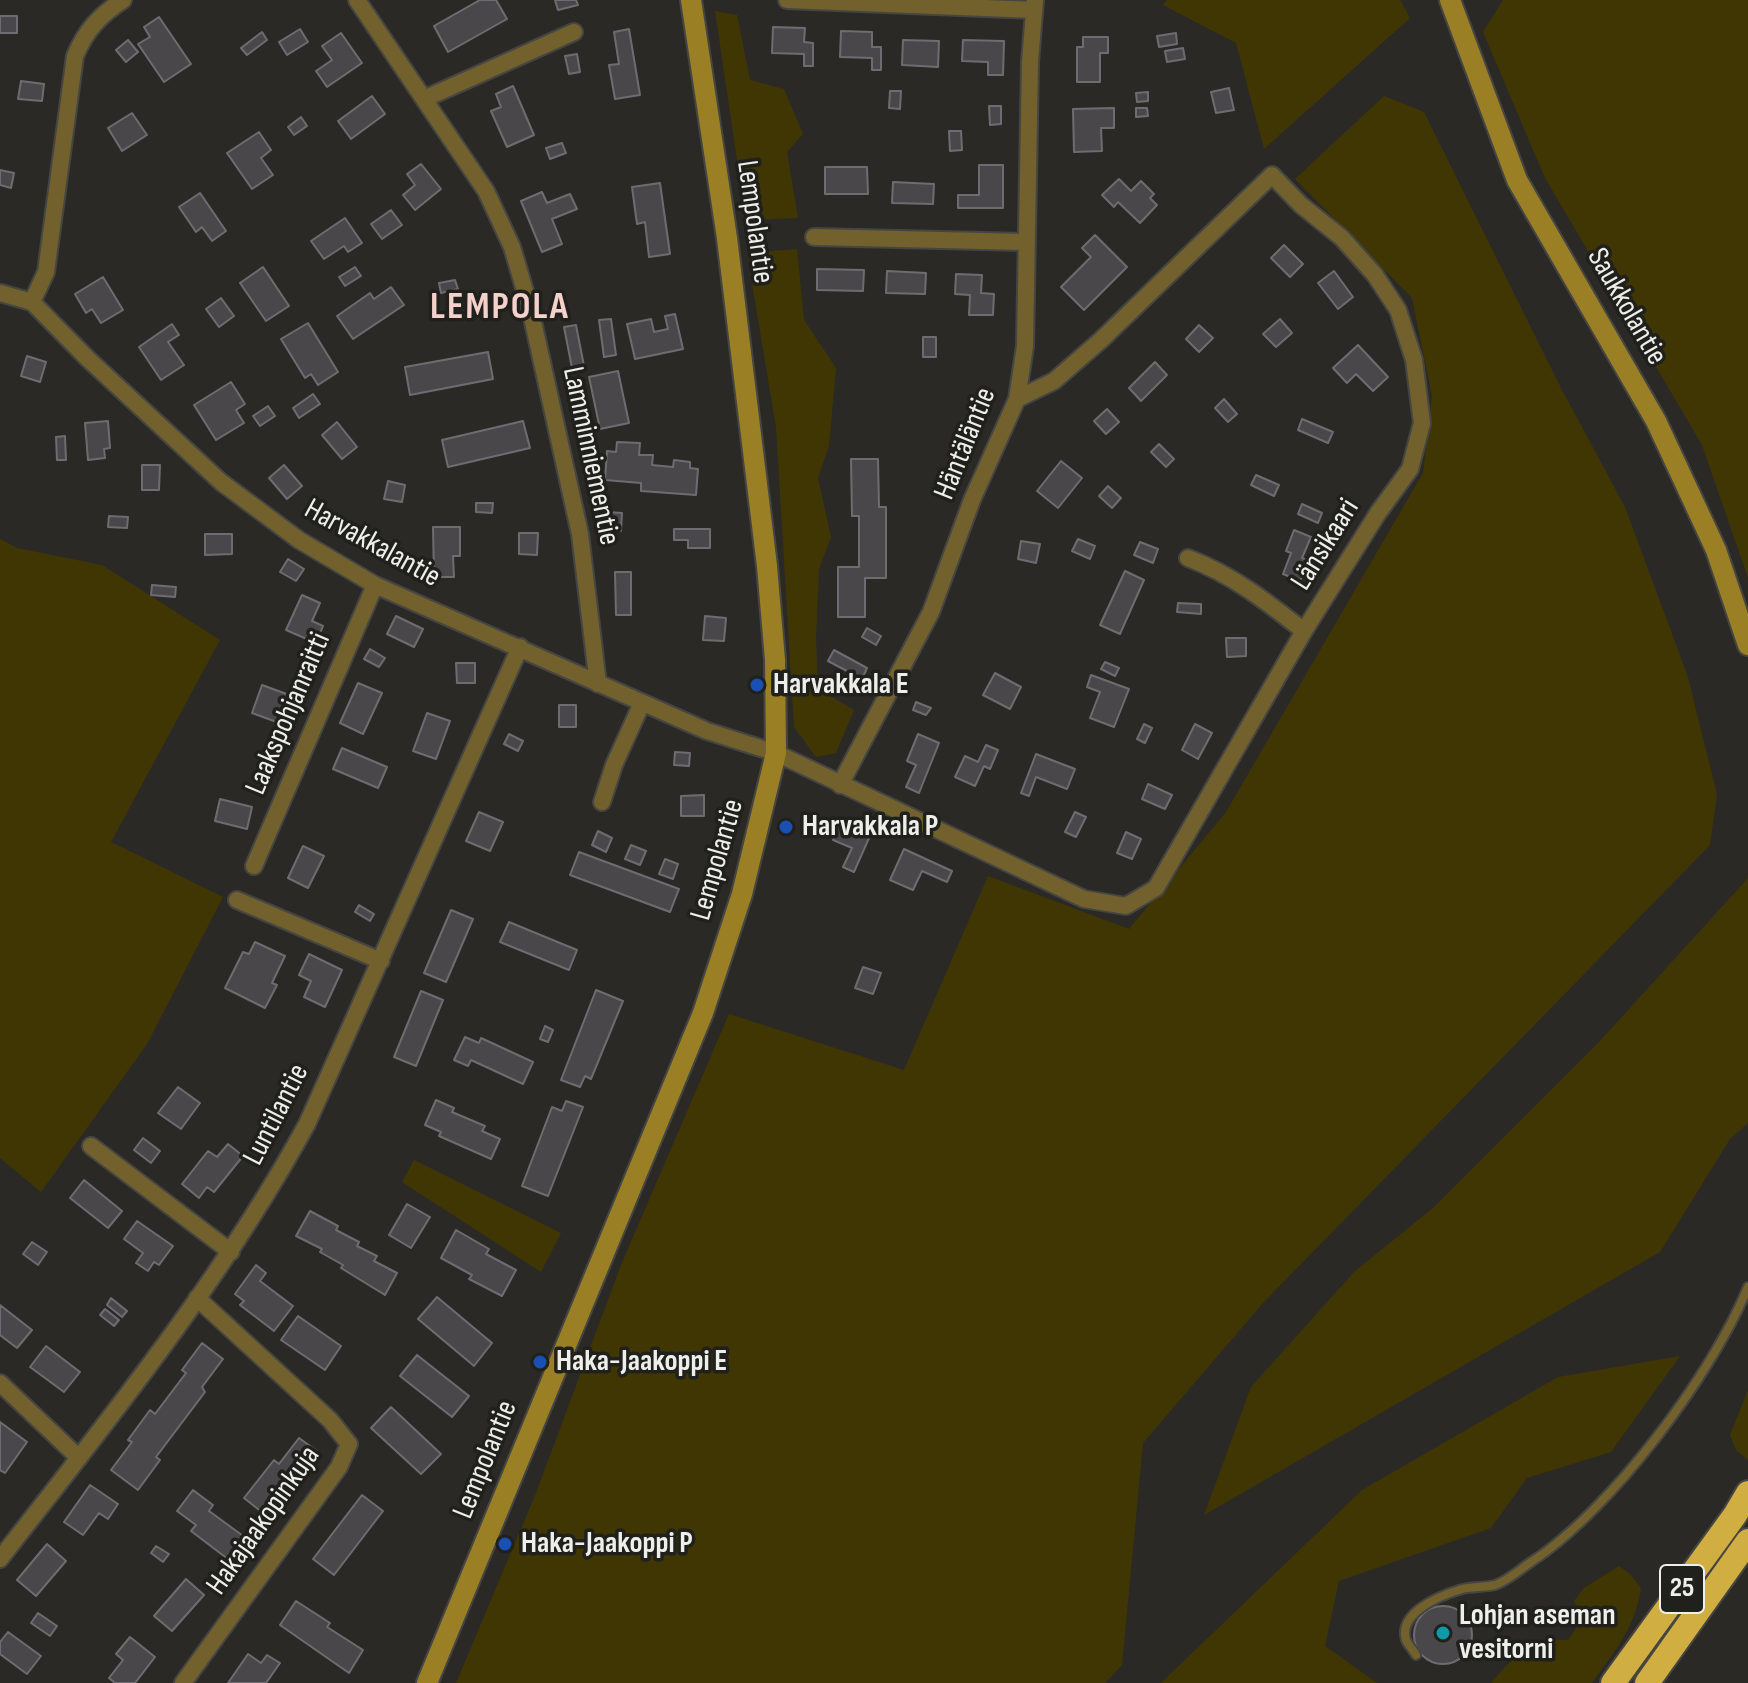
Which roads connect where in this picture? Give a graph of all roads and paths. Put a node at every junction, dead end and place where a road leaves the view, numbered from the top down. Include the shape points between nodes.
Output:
1 (123, 0) edge
2 (357, 0) edge
3 (691, 0) edge
4 (787, 0) edge
5 (1450, 0) edge
6 (1034, 5) edge
7 (574, 32) dead end
8 (426, 98) junction
9 (814, 237) dead end
10 (1025, 242) junction
11 (0, 293) edge
12 (32, 302) junction
13 (1017, 399) junction
14 (1188, 558) dead end
15 (375, 585) junction
16 (1304, 631) junction
17 (1748, 645) edge
18 (520, 647) junction
19 (598, 684) junction
20 (642, 703) junction
21 (776, 753) junction
22 (840, 785) junction
23 (602, 802) dead end
24 (254, 866) dead end
25 (237, 900) dead end
26 (381, 961) junction
27 (91, 1146) dead end
28 (231, 1252) junction
29 (1748, 1287) edge
30 (197, 1298) junction
31 (0, 1383) edge
32 (79, 1458) junction
33 (1748, 1493) edge
34 (1748, 1541) edge
35 (0, 1559) edge
36 (1416, 1655) dead end
37 (183, 1683) edge
38 (427, 1683) edge
39 (1613, 1683) edge
40 (1647, 1683) edge

1 - 12 street via 85,33 75,56 46,272
2 - 8 street, Lamminniementie
3 - 21 street, Lempolantie via 727,238 767,566
4 - 6 street
5 - 17 street, Saukkolantie via 1517,180 1656,421 1716,550
6 - 10 street, Häntäläntie
7 - 8 street
8 - 19 street, Lamminniementie via 486,191 512,247 530,308 580,534
9 - 10 street
10 - 13 street, Häntäläntie via 1025,346
11 - 12 street, Harvakkalantie
12 - 15 street, Harvakkalantie via 221,482 299,540
13 - 16 street, Länsikaari via 1054,381 1101,340 1272,175 1342,238 1398,310 1414,360 1422,423 1410,469
13 - 22 street, Häntäläntie via 931,612
14 - 16 street via 1256,593
15 - 18 street, Harvakkalantie
15 - 24 street, Laakspohjanraitti
16 - 22 street, Länsikaari via 1156,888 1126,906 1084,899
18 - 19 street, Harvakkalantie
18 - 26 street, Luntilantie
19 - 20 street, Harvakkalantie
20 - 21 street, Harvakkalantie
20 - 23 street
21 - 22 street, Länsikaari
21 - 38 street, Lempolantie via 742,894 703,1013
25 - 26 street
26 - 28 street, Luntilantie via 307,1124
27 - 28 street
28 - 30 street, Luntilantie
29 - 36 lane via 1701,1377 1637,1460 1566,1538 1534,1561 1497,1585 1460,1589 1420,1607 1406,1625 1406,1639
30 - 32 street, Luntilantie
30 - 37 street, Hakajaakopinkuja via 330,1420 349,1444 330,1479
31 - 32 street
32 - 35 street, Luntilantie
33 - 39 highway, 25
34 - 40 highway, 25

